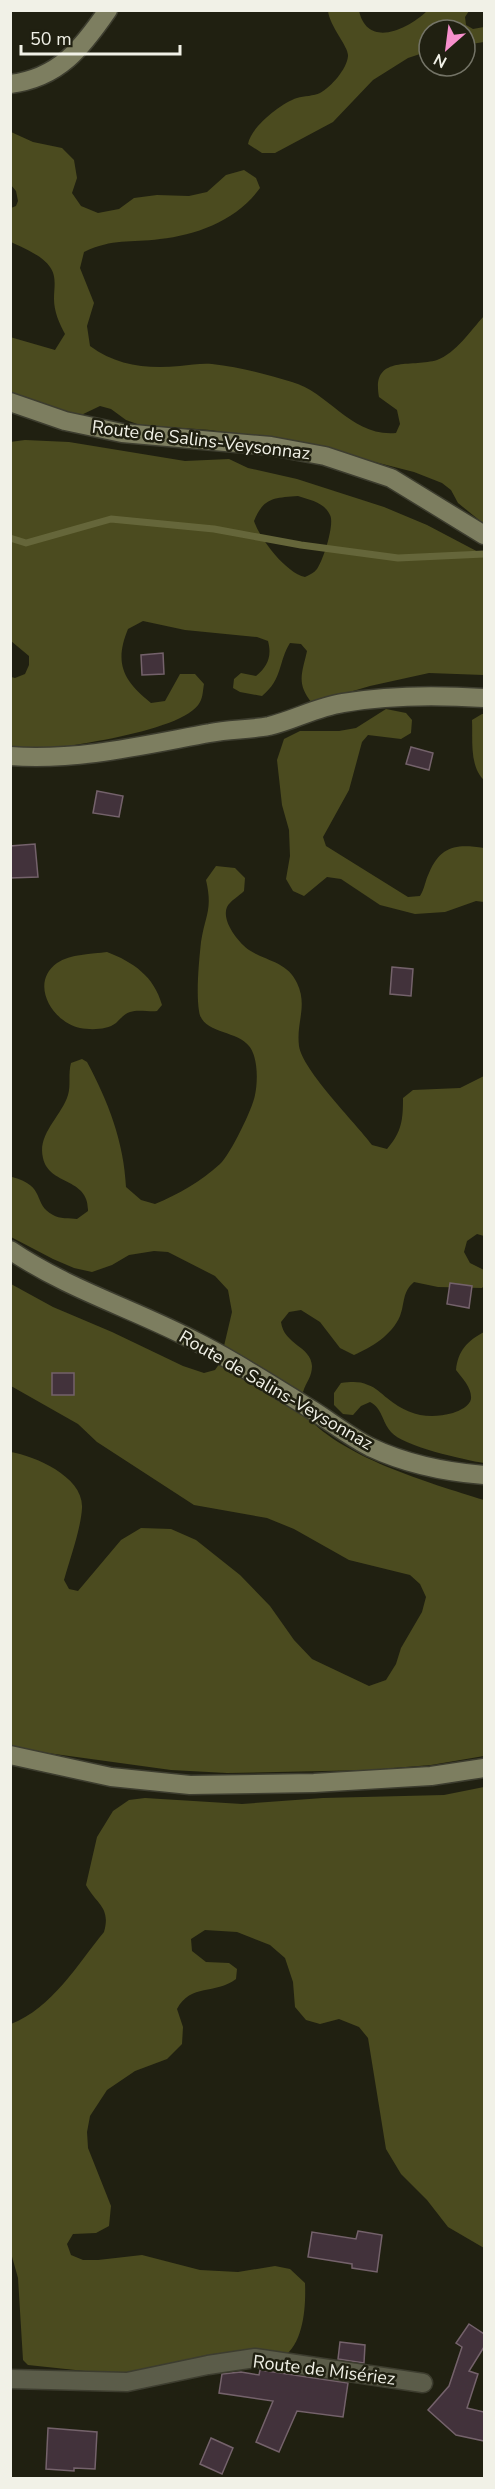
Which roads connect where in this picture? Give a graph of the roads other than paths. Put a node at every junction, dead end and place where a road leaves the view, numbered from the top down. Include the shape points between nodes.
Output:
1 (108, 10) edge
2 (10, 84) edge
3 (10, 402) edge
4 (484, 535) edge
5 (484, 698) edge
6 (10, 756) edge
7 (10, 1250) edge
8 (484, 1475) edge
9 (10, 1755) edge
10 (484, 1768) edge
11 (10, 2379) edge
12 (423, 2383) dead end

1 - 2 street via 59,67 34,80
3 - 4 street, Route de Salins-Veysonnaz via 102,429 271,446 325,456 391,478
5 - 6 street via 344,703 269,726 213,732 131,749
7 - 8 street, Route de Salins-Veysonnaz via 80,1290 198,1342 369,1446 435,1468
9 - 10 street via 111,1777 190,1785 314,1783 431,1776
11 - 12 street, Route de Misériez via 127,2382 255,2358

